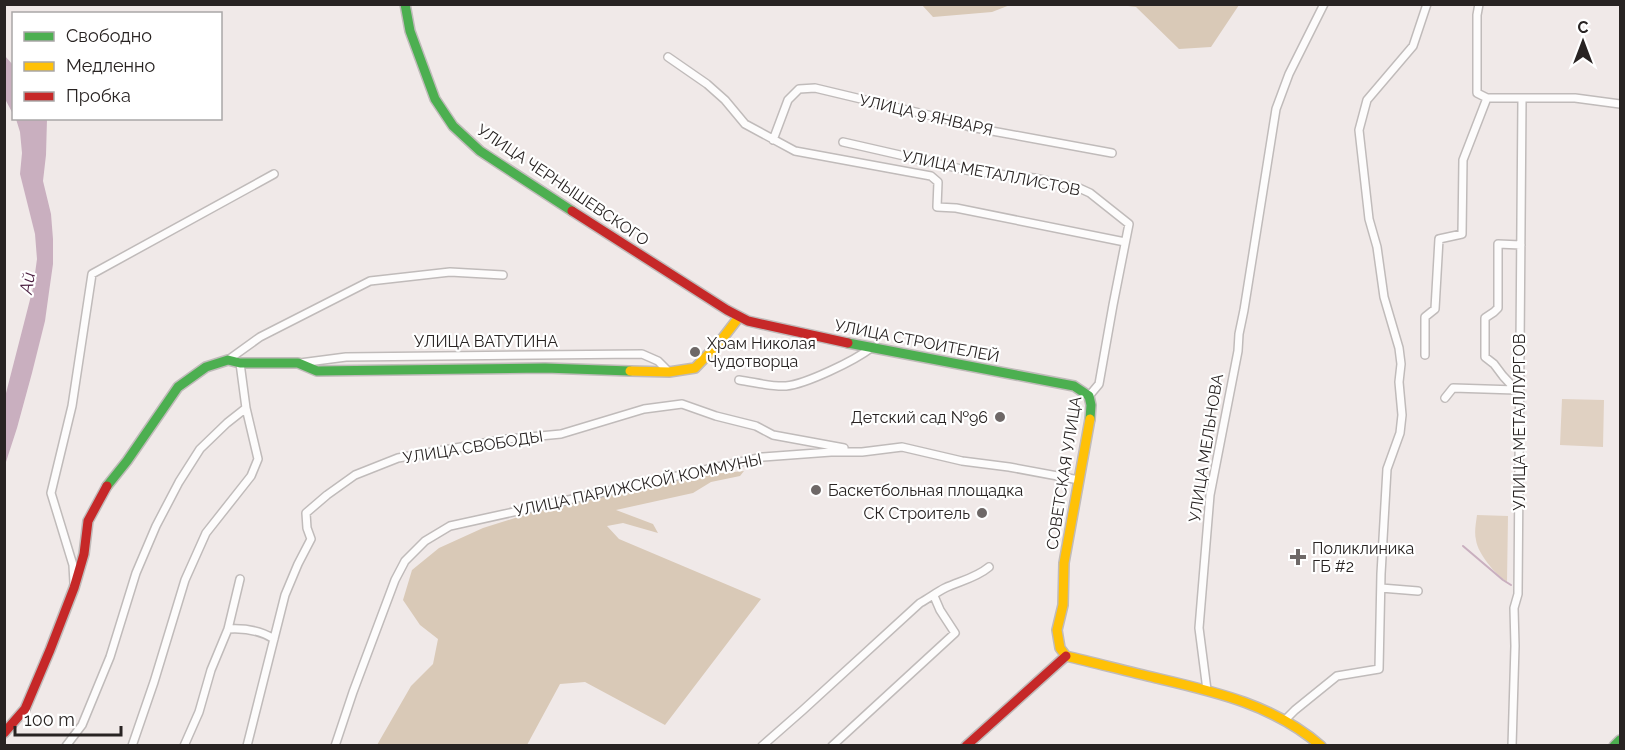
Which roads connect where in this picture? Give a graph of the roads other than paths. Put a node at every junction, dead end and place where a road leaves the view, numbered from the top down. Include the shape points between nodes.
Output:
1 (405, 4) edge
2 (1324, 4) edge
3 (1427, 4) edge
4 (1479, 4) edge
5 (668, 57) dead end
6 (1487, 98) junction
7 (1522, 99) junction
8 (1620, 104) edge
9 (773, 140) junction
10 (843, 142) dead end
11 (1112, 153) dead end
12 (274, 174) dead end
13 (1130, 224) joint
14 (1125, 242) junction
15 (1521, 244) junction
16 (503, 275) dead end
17 (739, 317) junction
18 (871, 348) junction
19 (1425, 355) dead end
20 (228, 360) junction
21 (240, 363) junction
22 (298, 363) junction
23 (669, 372) junction
24 (739, 380) dead end
25 (1517, 390) junction
26 (1089, 396) junction
27 (1445, 398) dead end
28 (246, 408) junction
29 (862, 452) junction
30 (1078, 480) junction
31 (989, 567) dead end
32 (240, 579) dead end
33 (74, 588) junction
34 (1381, 588) junction
35 (1418, 591) dead end
36 (934, 596) junction
37 (228, 629) junction
38 (273, 639) junction
39 (1066, 656) junction
40 (1207, 690) junction
41 (1286, 720) junction
42 (4, 733) edge
43 (1620, 740) edge
44 (66, 746) edge
45 (132, 746) edge
46 (184, 746) edge
47 (247, 746) edge
48 (335, 746) edge
49 (762, 746) edge
50 (832, 746) edge
51 (966, 746) edge
52 (1321, 746) edge
53 (1512, 746) edge
54 (1614, 746) edge

1 - 17 main road, УЛИЦА ЧЕРНЫШЕВСКОГО via 410,31 435,99 453,126 480,151
2 - 40 street, УЛИЦА МЕЛЬНОВА via 1276,109 1238,351 1210,495 1199,628
3 - 34 street via 1413,46 1367,100 1359,130 1369,219 1401,364 1402,415 1387,469
4 - 6 street via 1477,93
5 - 9 street, УЛИЦА МЕТАЛЛИСТОВ via 707,84 745,124
6 - 7 street
6 - 19 street via 1463,160 1462,234 1438,239 1435,309 1425,317
7 - 8 street via 1575,98
7 - 15 street, УЛИЦА МЕТАЛЛУРГОВ
9 - 11 street, УЛИЦА 9 ЯНВАРЯ via 788,100 799,89 815,88 970,127
9 - 14 street, УЛИЦА МЕТАЛЛИСТОВ via 795,151 931,176 938,182 937,207
10 - 13 street, УЛИЦА МЕТАЛЛИСТОВ via 970,171 1079,188
12 - 33 street via 92,274 72,406 51,493 73,565
13 - 14 street, СОВЕТСКАЯ УЛИЦА
14 - 26 street, СОВЕТСКАЯ УЛИЦА via 1099,384
15 - 25 street, УЛИЦА МЕТАЛЛУРГОВ
15 - 25 street via 1498,244 1498,308 1485,318 1485,357
16 - 20 street via 450,272 370,281 260,337
17 - 18 main road, УЛИЦА СТРОИТЕЛЕЙ
17 - 23 main road, УЛИЦА ВАТУТИНА via 695,368
18 - 24 street via 797,384 782,386
18 - 26 main road, УЛИЦА СТРОИТЕЛЕЙ via 1074,386
20 - 21 main road, УЛИЦА ВАТУТИНА
20 - 33 main road via 206,367 178,387 104,490 88,521
21 - 22 main road, УЛИЦА ВАТУТИНА
21 - 28 street
22 - 23 main road, УЛИЦА ВАТУТИНА via 317,371 545,368
22 - 23 street, УЛИЦА ВАТУТИНА via 346,357 642,354
25 - 27 street via 1453,388
25 - 53 street, УЛИЦА МЕТАЛЛУРГОВ via 1518,594 1514,608
26 - 30 main road, СОВЕТСКАЯ УЛИЦА via 1090,417
28 - 44 street via 200,449 179,482 140,564 110,657 82,725
28 - 45 street via 258,459 251,476 206,533 185,580
29 - 30 street, УЛИЦА ПАРИЖСКОЙ КОММУНЫ via 902,447
29 - 38 street, УЛИЦА СВОБОДЫ via 773,435 756,426 682,405 644,409 561,434 398,458 355,475 306,513 311,539 285,595
29 - 48 street, УЛИЦА ПАРИЖСКОЙ КОММУНЫ via 762,457 450,526 405,561 395,580
30 - 39 main road, СОВЕТСКАЯ УЛИЦА via 1057,630 1060,648
31 - 36 street
32 - 37 street
33 - 42 main road via 25,709
34 - 35 street
34 - 41 street via 1379,669 1336,676
36 - 49 street via 920,603
36 - 50 street via 955,633
37 - 38 street via 244,628
37 - 46 street
38 - 47 street, УЛИЦА СВОБОДЫ
39 - 40 main road
39 - 51 main road
40 - 41 main road
41 - 52 main road
43 - 54 main road

